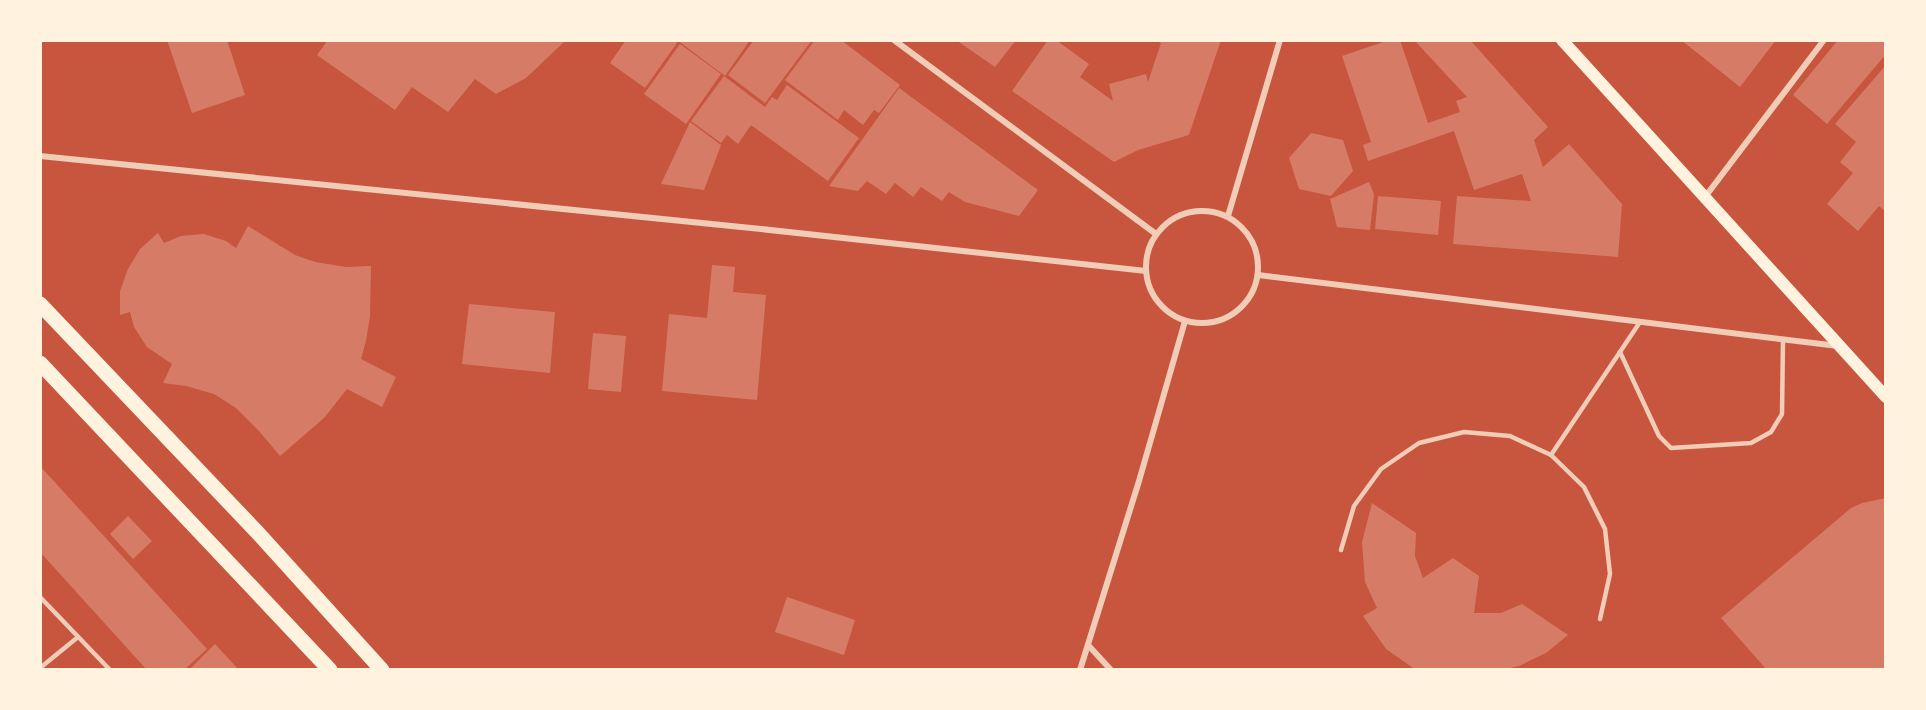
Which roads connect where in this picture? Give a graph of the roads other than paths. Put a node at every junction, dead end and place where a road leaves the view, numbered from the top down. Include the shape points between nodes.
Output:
1 (894, 40) edge
2 (1280, 40) edge
3 (1563, 40) edge
4 (1824, 40) edge
5 (40, 156) edge
6 (1704, 198) junction
7 (1228, 216) junction
8 (1156, 234) junction
9 (1146, 271) junction
10 (1258, 275) junction
11 (40, 304) edge
12 (1185, 321) junction
13 (1640, 322) junction
14 (1783, 340) junction
15 (1838, 346) junction
16 (1620, 352) junction
17 (40, 363) edge
18 (1886, 397) edge
19 (1551, 455) junction
20 (1341, 550) dead end
21 (40, 597) edge
22 (1600, 619) dead end
23 (78, 637) junction
24 (1088, 645) junction
25 (40, 668) edge
26 (110, 669) edge
27 (330, 669) edge
28 (382, 669) edge
29 (1080, 669) edge
30 (1112, 669) edge

1 - 8 street
2 - 7 street
3 - 6 main road
4 - 6 street
5 - 9 street
6 - 15 main road
7 - 8 street via 1202,210 1176,216
7 - 10 street via 1246,232 1257,252
8 - 9 street via 1146,258
9 - 12 street via 1152,293 1166,310
10 - 12 street via 1252,294 1224,320 1204,324
10 - 13 street
11 - 28 main road
12 - 24 street
13 - 14 street
13 - 16 lane
14 - 15 street
14 - 16 lane via 1782,414 1771,432 1751,443 1671,448 1659,436
15 - 18 main road
16 - 19 lane
17 - 27 main road
19 - 20 lane via 1510,436 1464,432 1419,443 1374,478 1354,506
19 - 22 lane via 1584,487 1605,529 1610,574
21 - 23 lane
23 - 25 lane
23 - 26 lane
24 - 29 street
24 - 30 street

